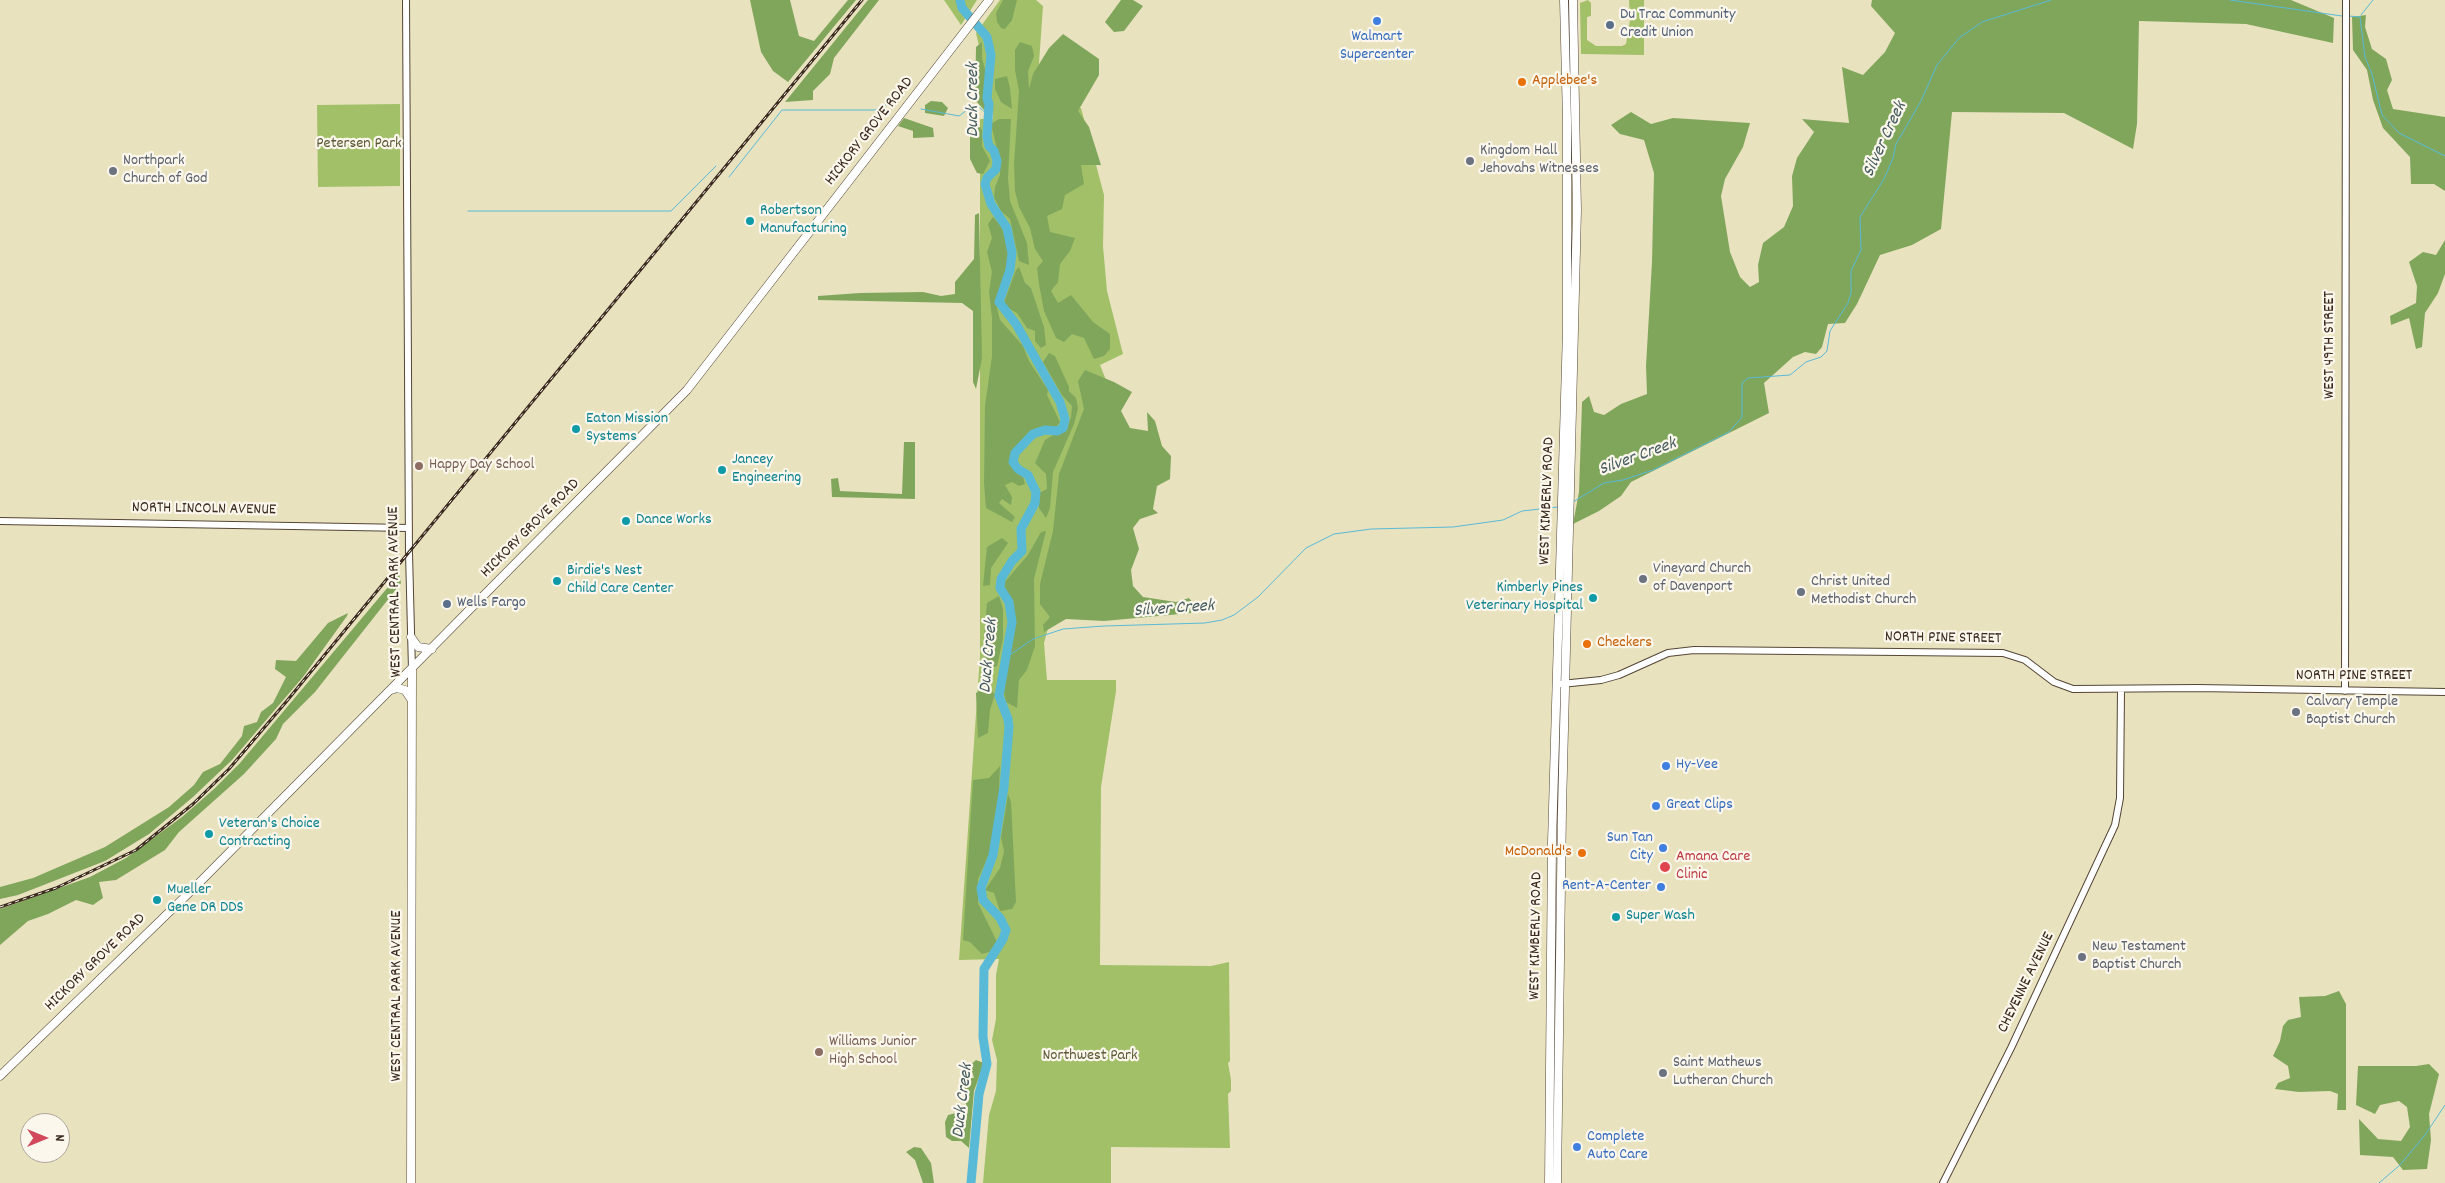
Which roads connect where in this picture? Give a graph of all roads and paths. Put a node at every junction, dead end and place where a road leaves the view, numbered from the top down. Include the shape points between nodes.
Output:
1 (406, 0) edge
2 (989, 0) edge
3 (1564, 0) edge
4 (1573, 0) edge
5 (2346, 0) edge
6 (0, 521) edge
7 (409, 528) junction
8 (411, 637) junction
9 (432, 649) junction
10 (412, 670) junction
11 (1562, 684) junction
12 (2121, 689) junction
13 (391, 690) junction
14 (2345, 691) junction
15 (2445, 692) edge
16 (411, 699) junction
17 (0, 1076) edge
18 (411, 1183) edge
19 (1549, 1183) edge
20 (1557, 1183) edge
21 (1943, 1183) edge

1 - 7 street, WEST CENTRAL PARK AVENUE
2 - 9 main road, HICKORY GROVE ROAD via 687,390
3 - 11 main road, WEST KIMBERLY ROAD via 1568,330 1560,521
4 - 11 main road, WEST KIMBERLY ROAD via 1577,210 1570,521
5 - 14 street, WEST 49TH STREET
6 - 7 street, NORTH LINCOLN AVENUE
7 - 8 street, WEST CENTRAL PARK AVENUE
8 - 9 main road via 418,647
8 - 10 street, WEST CENTRAL PARK AVENUE
9 - 10 main road, HICKORY GROVE ROAD
10 - 13 main road, HICKORY GROVE ROAD
10 - 16 main road, WEST CENTRAL PARK AVENUE
11 - 12 street, NORTH PINE STREET via 1601,680 1668,653 1694,650 2003,653 2025,660 2054,682 2073,689
11 - 19 main road, WEST KIMBERLY ROAD via 1552,842
11 - 20 main road, WEST KIMBERLY ROAD
12 - 14 street, NORTH PINE STREET
12 - 21 street, CHEYENNE AVENUE via 2120,790 2116,826
13 - 16 main road via 405,690
13 - 17 main road, HICKORY GROVE ROAD
14 - 15 street, NORTH PINE STREET
16 - 18 main road, WEST CENTRAL PARK AVENUE

